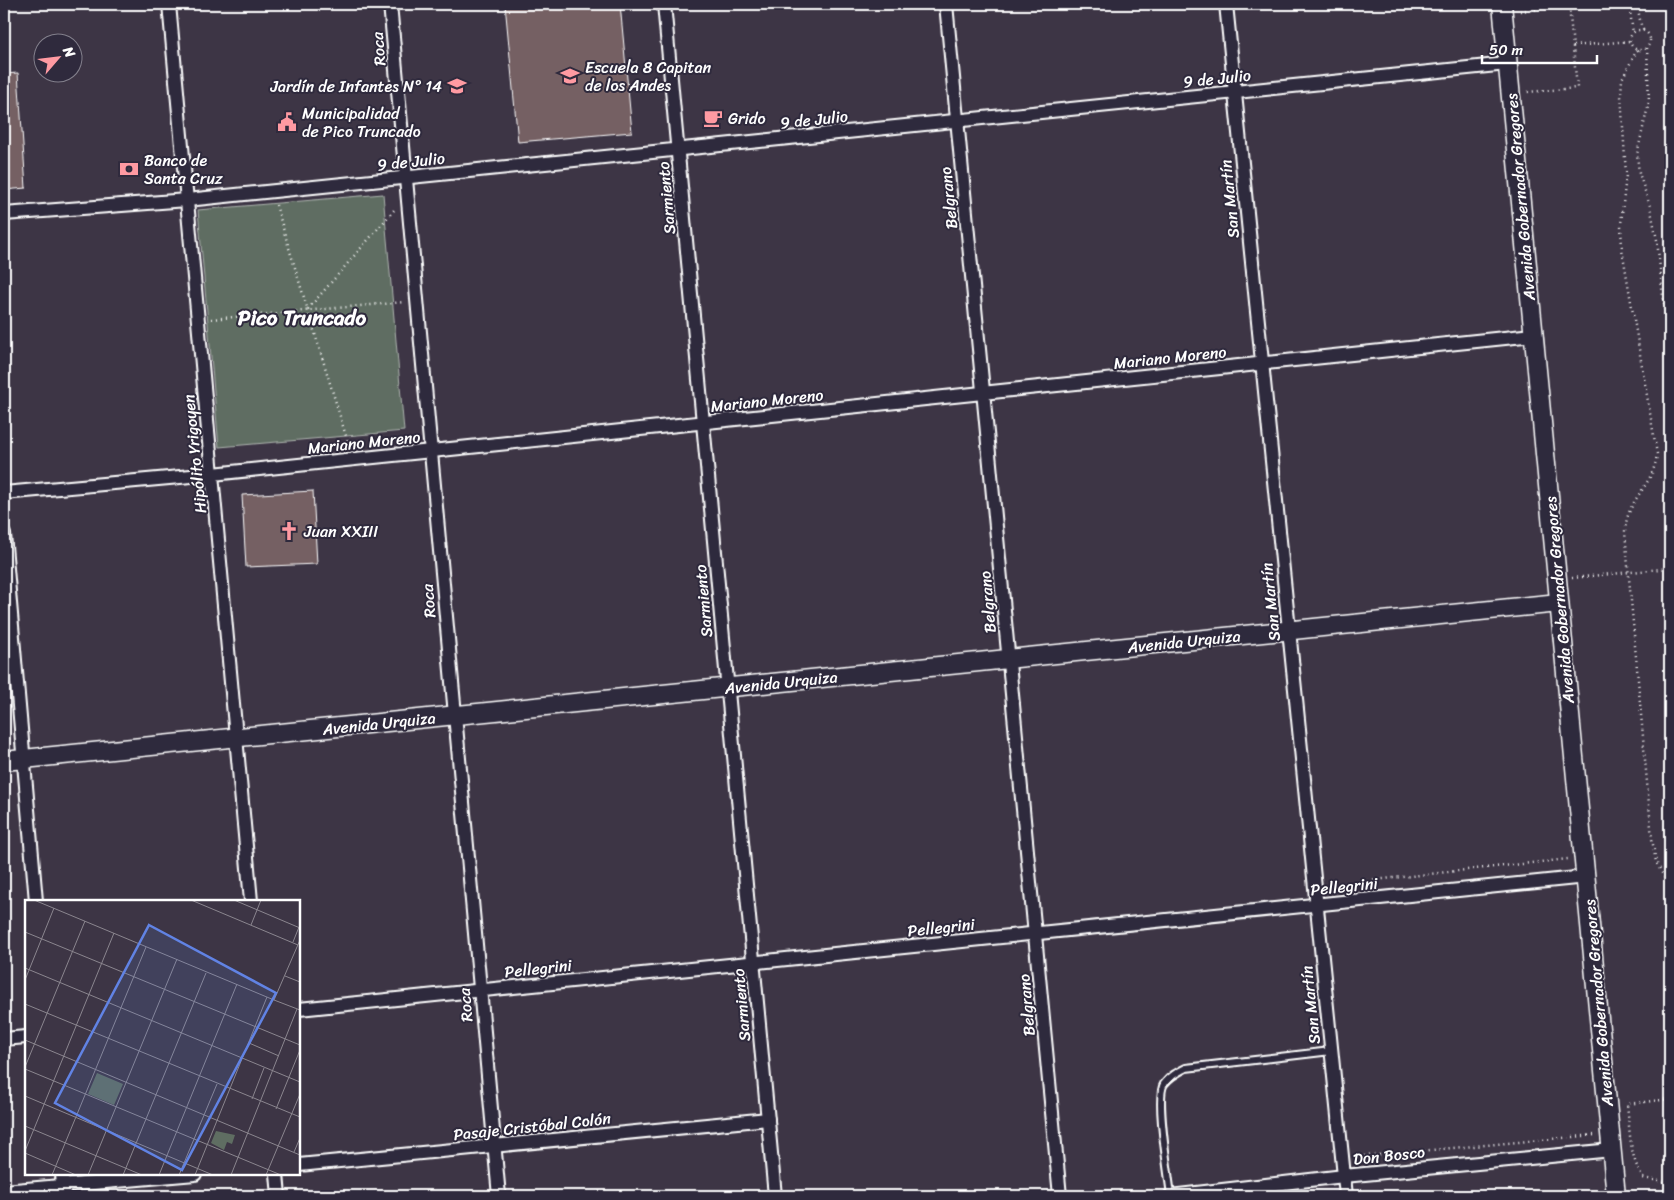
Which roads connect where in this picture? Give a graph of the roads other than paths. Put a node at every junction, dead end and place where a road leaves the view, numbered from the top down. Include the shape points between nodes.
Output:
1 (169, 4) edge
2 (390, 4) edge
3 (664, 4) edge
4 (946, 4) edge
5 (1226, 4) edge
6 (1502, 4) edge
7 (1508, 64) junction
8 (1234, 92) junction
9 (957, 121) junction
10 (678, 150) junction
11 (406, 178) junction
12 (187, 200) junction
13 (4, 214) edge
14 (1534, 335) junction
15 (1262, 364) junction
16 (983, 393) junction
17 (703, 423) junction
18 (432, 451) junction
19 (213, 474) junction
20 (4, 493) edge
21 (4, 534) edge
22 (1559, 603) junction
23 (1289, 630) junction
24 (1009, 659) junction
25 (728, 687) junction
26 (454, 715) junction
27 (236, 737) junction
28 (23, 759) junction
29 (4, 760) edge
30 (1586, 877) junction
31 (36, 900) edge
32 (251, 900) edge
33 (1316, 905) junction
34 (1035, 934) junction
35 (753, 962) junction
36 (480, 990) junction
37 (300, 1009) edge
38 (25, 1037) edge
39 (4, 1039) edge
40 (1331, 1051) junction
41 (768, 1119) junction
42 (494, 1146) junction
43 (1612, 1150) junction
44 (300, 1164) edge
45 (183, 1175) edge
46 (276, 1175) edge
47 (1344, 1176) junction
48 (63, 1185) edge
49 (4, 1191) edge
50 (1194, 1195) edge
51 (279, 1196) edge
52 (499, 1196) edge
53 (775, 1196) edge
54 (1060, 1196) edge
55 (1171, 1196) edge
56 (1346, 1196) edge
57 (1616, 1196) edge

1 - 12 street, Hipólito Yrigoyen
2 - 11 street, Roca
3 - 10 street, Sarmiento
4 - 9 street, Belgrano
5 - 8 street, San Martín
6 - 7 street, Avenida Gobernador Gregores
7 - 8 street, 9 de Julio
7 - 14 street, Avenida Gobernador Gregores
8 - 9 street, 9 de Julio
8 - 15 street, San Martín
9 - 10 street, 9 de Julio
9 - 16 street, Belgrano
10 - 11 street, 9 de Julio
10 - 17 street, Sarmiento
11 - 12 street, 9 de Julio
11 - 18 street, Roca
12 - 13 street, 9 de Julio
12 - 19 street, Hipólito Yrigoyen
14 - 15 street, Mariano Moreno
14 - 22 street, Avenida Gobernador Gregores
15 - 16 street, Mariano Moreno
15 - 23 street, San Martín
16 - 17 street, Mariano Moreno
16 - 24 street, Belgrano
17 - 18 street, Mariano Moreno
17 - 25 street, Sarmiento
18 - 19 street, Mariano Moreno
18 - 26 street, Roca
19 - 20 street, Mariano Moreno
19 - 27 street, Hipólito Yrigoyen
21 - 28 street
22 - 23 street, Avenida Urquiza
22 - 30 street, Avenida Gobernador Gregores
23 - 24 street, Avenida Urquiza
23 - 33 street, San Martín
24 - 25 street, Avenida Urquiza
24 - 34 street, Belgrano
25 - 26 street, Avenida Urquiza
25 - 35 street, Sarmiento
26 - 27 street, Avenida Urquiza
26 - 36 street, Roca
27 - 28 street, Avenida Urquiza
27 - 32 street, Hipólito Yrigoyen
28 - 29 street, Avenida Urquiza
28 - 31 street
30 - 33 street, Pellegrini
30 - 43 street, Avenida Gobernador Gregores
33 - 34 street, Pellegrini
33 - 40 street, San Martín
34 - 35 street, Pellegrini
34 - 54 street, Belgrano
35 - 36 street, Pellegrini
35 - 41 street, Sarmiento
36 - 37 street, Pellegrini
36 - 42 street, Roca
38 - 39 street
40 - 47 street, San Martín
40 - 55 lane via 1186,1068 1174,1074 1163,1085 1160,1106
41 - 42 street, Pasaje Cristóbal Colón
41 - 53 street, Sarmiento
42 - 44 street, Pasaje Cristóbal Colón
42 - 52 street, Roca
43 - 47 street, Don Bosco
43 - 57 street, Avenida Gobernador Gregores
45 - 48 street
46 - 51 street
47 - 50 street, Don Bosco
47 - 56 street, San Martín
48 - 49 street
50 - 55 street, Don Bosco

